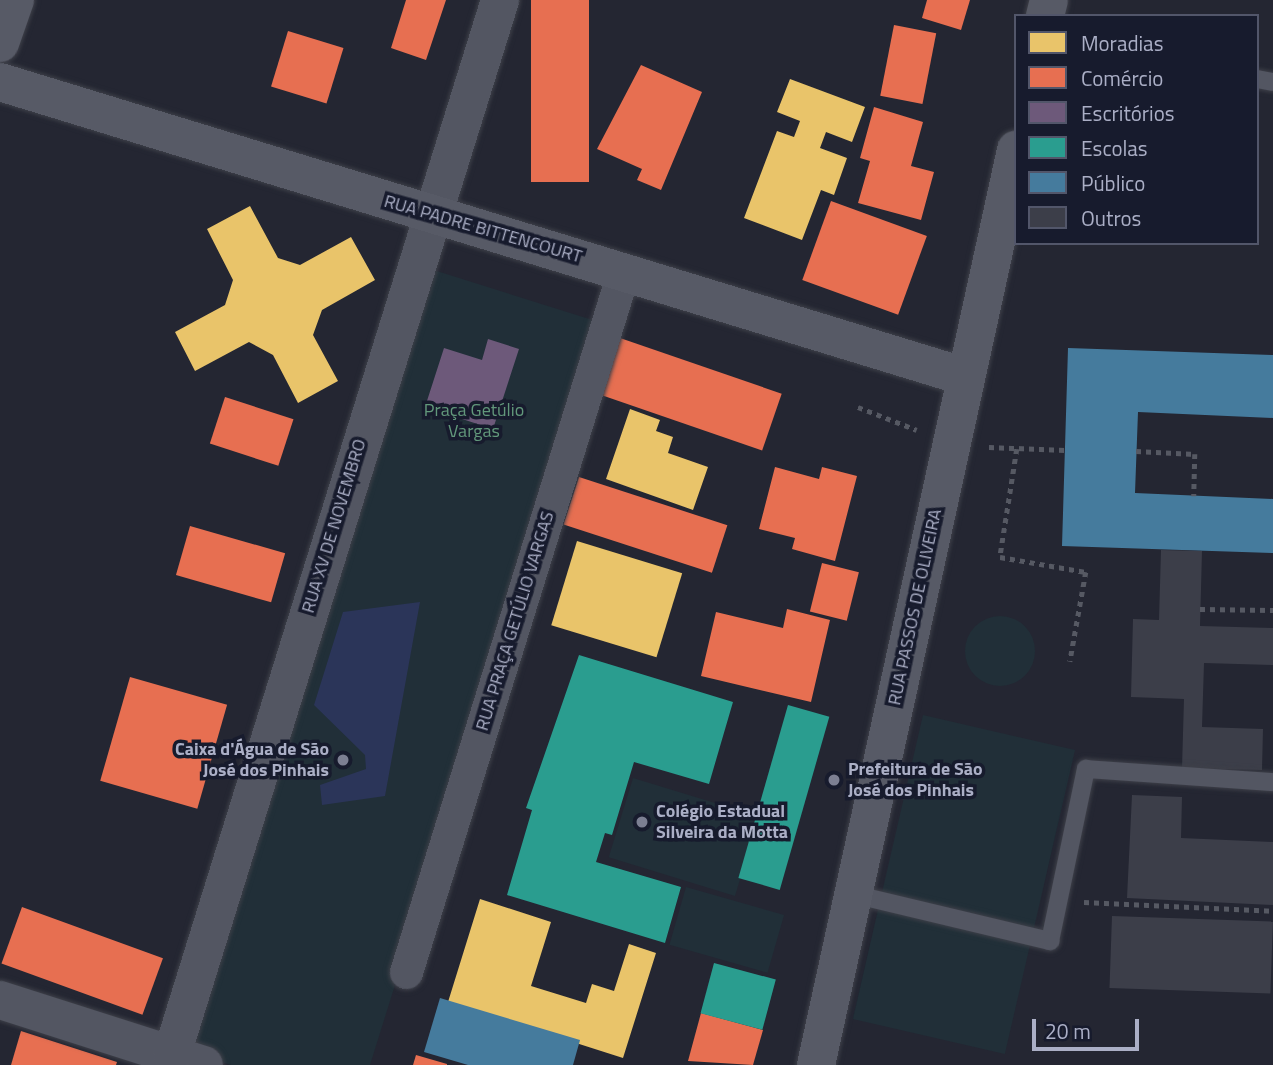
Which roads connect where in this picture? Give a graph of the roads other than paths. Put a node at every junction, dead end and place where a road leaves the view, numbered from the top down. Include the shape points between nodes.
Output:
1 (15, 0) edge
2 (500, 0) edge
3 (0, 43) edge
4 (0, 82) edge
5 (1014, 159) edge
6 (430, 213) junction
7 (624, 270) junction
8 (966, 377) junction
9 (1273, 782) edge
10 (853, 894) junction
11 (406, 972) dead end
12 (0, 1000) edge
13 (188, 1060) edge
14 (816, 1065) edge

1 - 3 main road
2 - 6 street, RUA XV DE NOVEMBRO
4 - 6 main road, RUA PADRE BITTENCOURT
5 - 8 main road, RUA PASSOS DE OLIVEIRA
6 - 7 main road, RUA PADRE BITTENCOURT
6 - 13 street, RUA XV DE NOVEMBRO
7 - 8 main road, RUA PADRE BITTENCOURT
7 - 11 street, RUA PRAÇA GETÚLIO VARGAS
8 - 10 main road, RUA PASSOS DE OLIVEIRA
9 - 10 lane via 1086,769 1050,941
10 - 14 main road, RUA PASSOS DE OLIVEIRA
12 - 13 street

